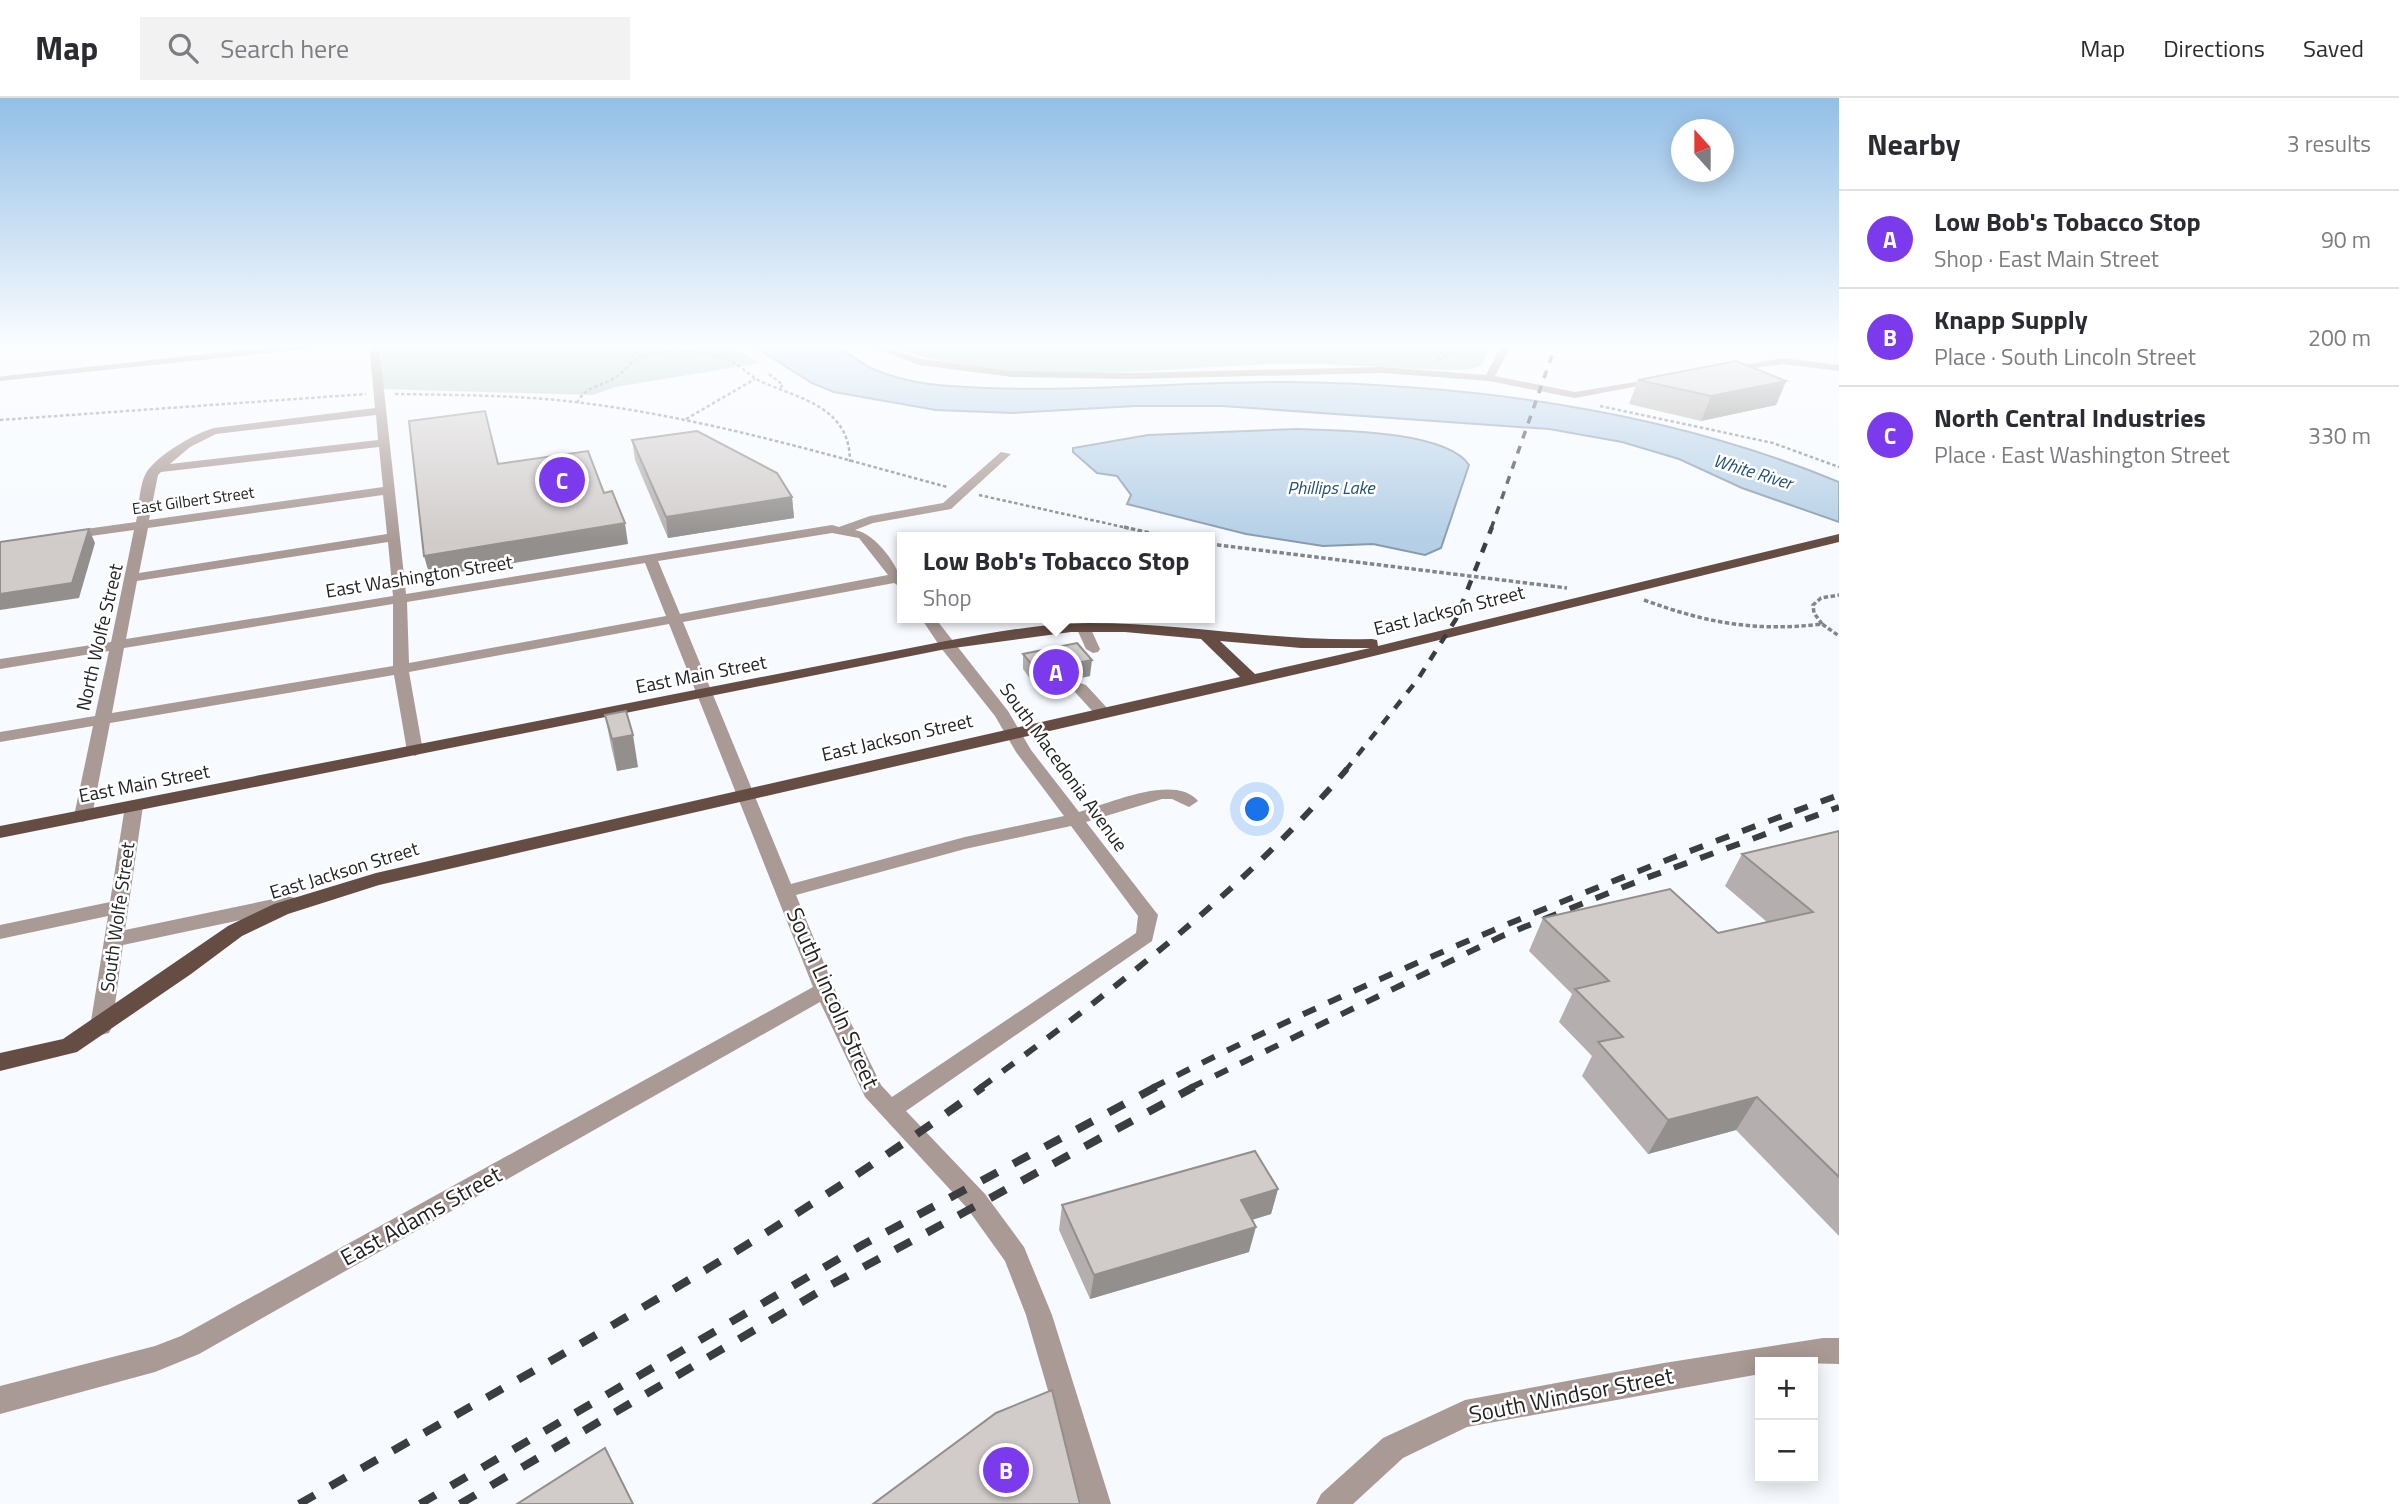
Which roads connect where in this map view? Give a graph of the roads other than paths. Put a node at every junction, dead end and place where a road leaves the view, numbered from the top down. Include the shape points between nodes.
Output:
1 (379, 411) joint
2 (384, 443) junction
3 (1006, 454) dead end
4 (158, 469) junction
5 (391, 489) junction
6 (144, 525) junction
7 (844, 529) junction
8 (395, 537) junction
9 (52, 538) edge
10 (1839, 538) edge
11 (650, 558) junction
12 (897, 577) edge
13 (133, 578) junction
14 (897, 582) edge
15 (400, 599) junction
16 (675, 620) junction
17 (931, 623) edge
18 (1083, 627) junction
19 (1208, 638) junction
20 (1416, 639) junction
21 (120, 645) junction
22 (946, 645) junction
23 (1093, 649) dead end
24 (0, 664) edge
25 (401, 669) junction
26 (1251, 679) junction
27 (1080, 688) dead end
28 (705, 694) junction
29 (1102, 712) junction
30 (100, 720) junction
31 (1013, 732) junction
32 (0, 737) edge
33 (415, 751) junction
34 (746, 794) junction
35 (1189, 801) dead end
36 (134, 806) junction
37 (83, 816) junction
38 (1074, 818) junction
39 (0, 832) edge
40 (785, 892) junction
41 (324, 895) junction
42 (117, 907) junction
43 (0, 932) edge
44 (113, 940) junction
45 (825, 990) junction
46 (101, 1027) junction
47 (0, 1062) edge
48 (889, 1111) junction
49 (1839, 1351) edge
50 (0, 1400) edge
51 (1096, 1504) edge
52 (1331, 1504) edge

1 - 2 street
1 - 4 street via 214,432 177,450
2 - 4 street
2 - 5 street
3 - 7 street, East Washington Street via 947,506
4 - 6 street, North Wolfe Street via 152,474
5 - 6 street, East Gilbert Street
5 - 8 street
6 - 9 street, East Gilbert Street
6 - 13 street, North Wolfe Street
7 - 11 street, East Washington Street
7 - 12 street via 863,535
8 - 13 street
8 - 15 street
10 - 20 main road, East Jackson Street
11 - 15 street, East Washington Street
11 - 16 street, South Lincoln Street
13 - 21 street, North Wolfe Street
14 - 16 street
15 - 21 street, East Washington Street
15 - 25 street
16 - 25 street
16 - 28 street, South Lincoln Street
17 - 22 street, South Macedonia Avenue
18 - 19 main road, East Main Street
18 - 22 main road, East Main Street
18 - 23 street
19 - 20 main road, East Main Street via 1302,646
19 - 26 main road
20 - 26 main road, East Jackson Street
21 - 24 street, East Washington Street
21 - 30 street, North Wolfe Street
22 - 28 main road, East Main Street
22 - 31 street, South Macedonia Avenue
25 - 30 street
25 - 33 street
26 - 29 main road, East Jackson Street
27 - 29 street
28 - 33 main road, East Main Street
28 - 34 street, South Lincoln Street
29 - 31 main road, East Jackson Street
30 - 32 street
30 - 37 street, North Wolfe Street
31 - 34 main road, East Jackson Street
31 - 38 street, South Macedonia Avenue
33 - 36 main road, East Main Street
34 - 40 street, South Lincoln Street
34 - 41 main road, East Jackson Street
35 - 38 street via 1161,794
36 - 37 main road, East Main Street
36 - 42 street, South Wolfe Street
37 - 39 main road, East Main Street
38 - 40 street
38 - 48 street, South Macedonia Avenue via 1147,915 1145,936
40 - 45 street, South Lincoln Street
41 - 44 street
41 - 46 main road, East Jackson Street via 235,931
42 - 43 street
42 - 44 street, South Wolfe Street
44 - 46 street, South Wolfe Street
45 - 48 street, South Lincoln Street via 873,1091
45 - 50 street, East Adams Street via 190,1345 155,1359
46 - 47 main road, East Jackson Street via 69,1046
48 - 51 street, South Lincoln Street via 976,1201 1014,1255 1039,1315
49 - 52 street, South Windsor Street via 1664,1376 1465,1414 1393,1448

